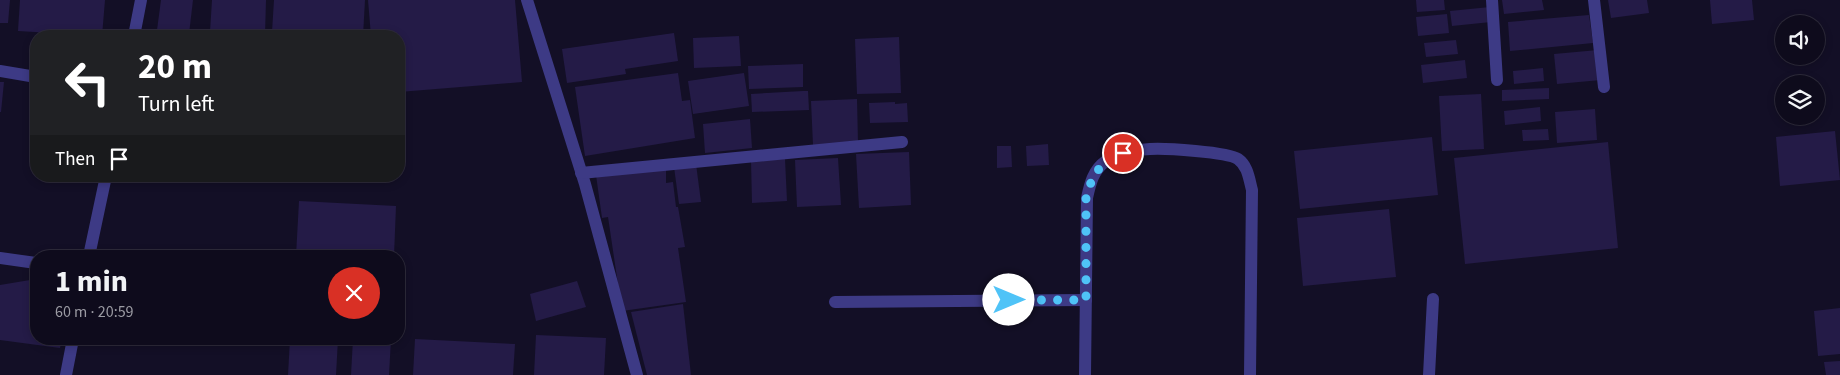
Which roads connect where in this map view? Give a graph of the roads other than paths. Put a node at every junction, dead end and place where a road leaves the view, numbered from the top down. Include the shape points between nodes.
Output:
1 (141, 0) edge
2 (527, 0) edge
3 (1492, 0) edge
4 (1594, 0) edge
5 (135, 30) edge
6 (0, 71) edge
7 (30, 76) edge
8 (1497, 80) dead end
9 (1604, 87) dead end
10 (902, 142) dead end
11 (581, 173) junction
12 (105, 182) edge
13 (90, 250) edge
14 (0, 258) edge
15 (30, 262) edge
16 (1433, 299) dead end
17 (1086, 300) junction
18 (835, 302) dead end
19 (72, 345) edge
20 (66, 375) edge
21 (637, 375) edge
22 (1086, 375) edge
23 (1250, 375) edge
24 (1429, 375) edge

1 - 5 street
2 - 11 street
3 - 8 street
4 - 9 street
6 - 7 street
10 - 11 street
11 - 21 street
12 - 13 street
14 - 15 street
16 - 24 street
17 - 18 street
17 - 22 street
17 - 23 street via 1086,198 1093,176 1105,162 1123,153 1151,149 1221,154 1238,159 1246,168 1252,190
19 - 20 street

